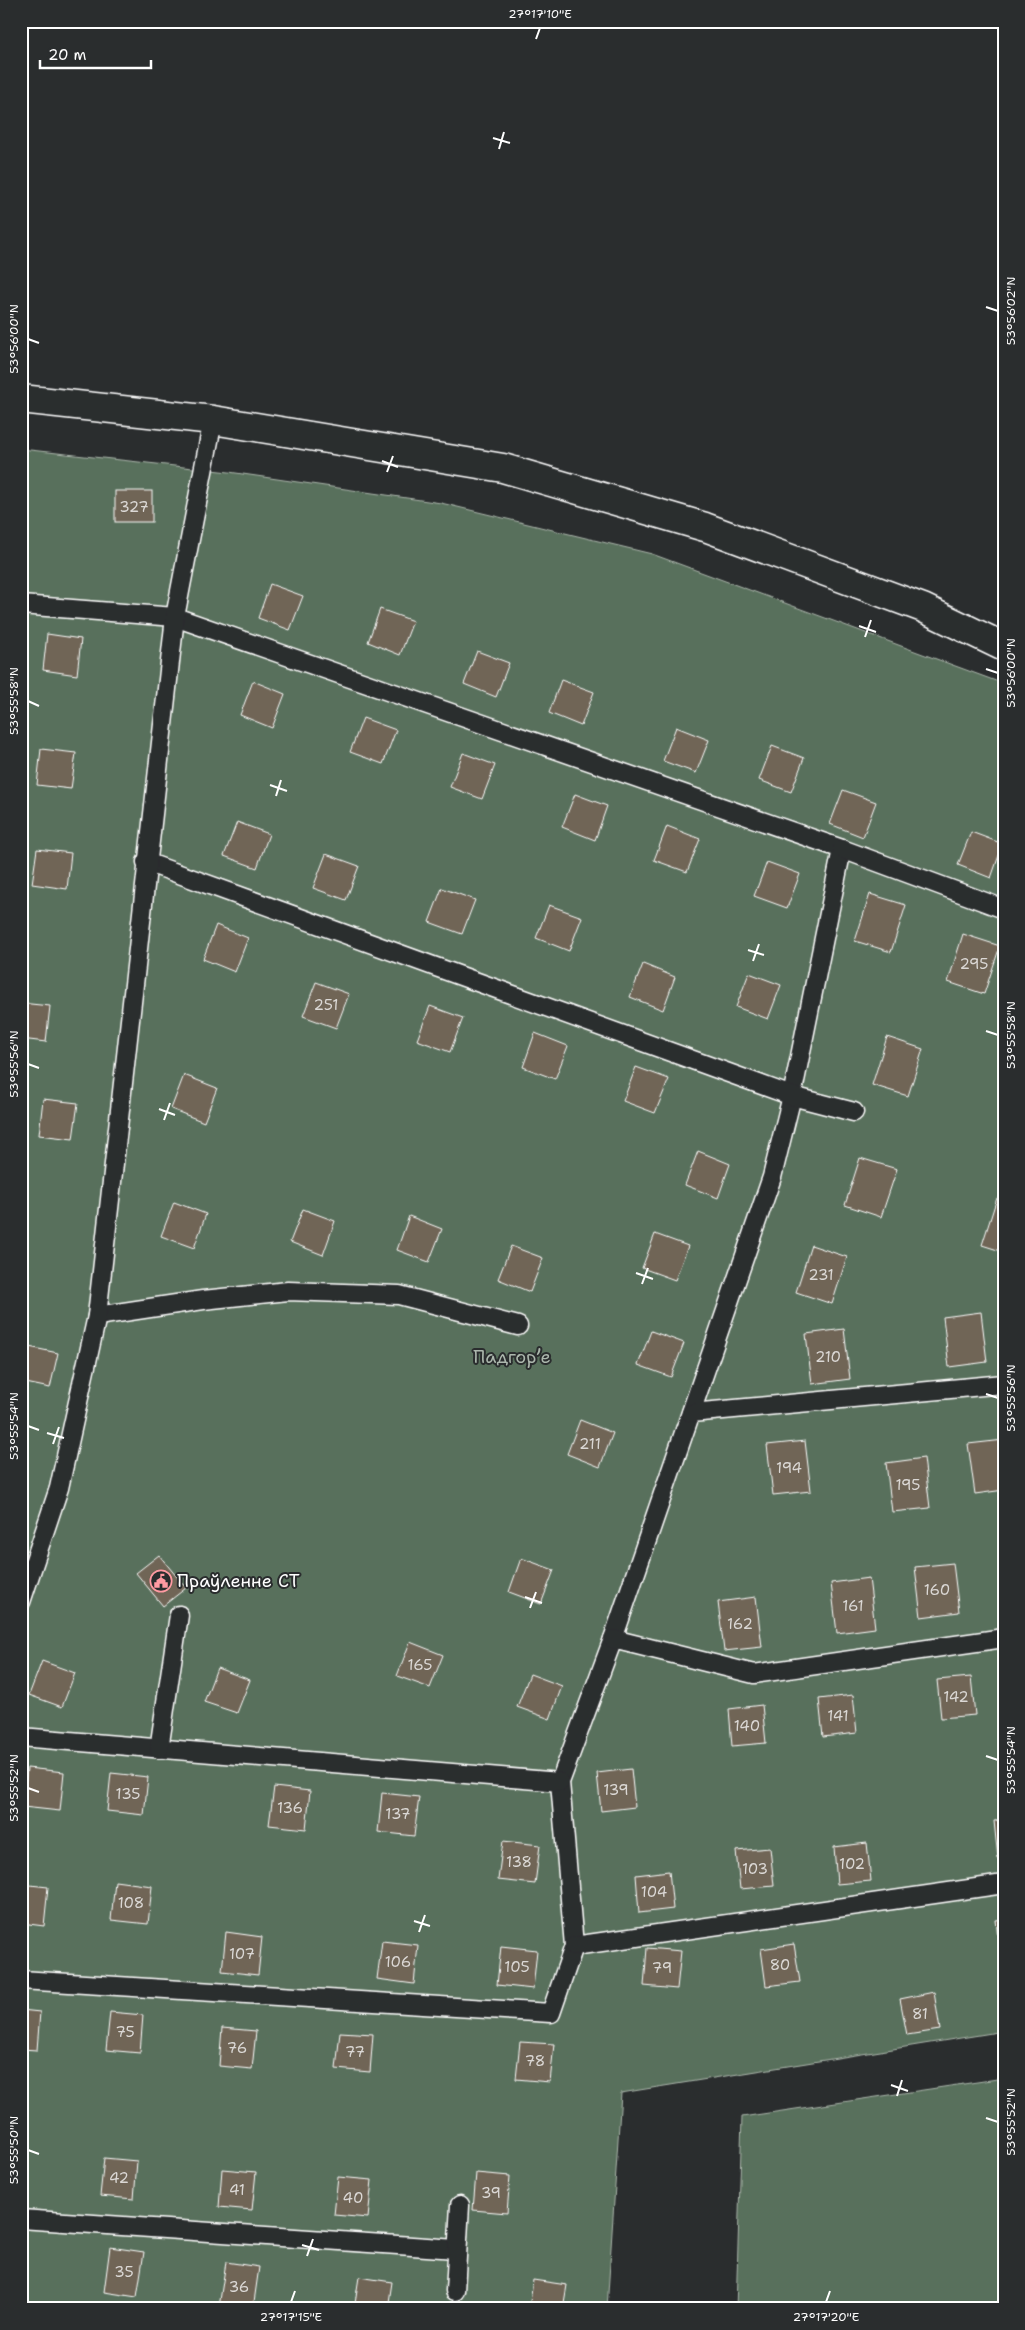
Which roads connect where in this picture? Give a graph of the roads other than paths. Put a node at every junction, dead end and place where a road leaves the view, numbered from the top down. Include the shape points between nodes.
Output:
1 (21, 399) edge
2 (213, 420) junction
3 (21, 605) edge
4 (175, 617) junction
5 (1004, 647) edge
6 (842, 849) junction
7 (146, 862) junction
8 (1004, 909) edge
9 (792, 1096) junction
10 (854, 1112) dead end
11 (97, 1316) junction
12 (518, 1326) dead end
13 (1003, 1383) edge
14 (691, 1413) junction
15 (21, 1602) edge
16 (179, 1615) dead end
17 (1004, 1638) edge
18 (613, 1639) junction
19 (21, 1737) edge
20 (159, 1749) junction
21 (560, 1782) junction
22 (1004, 1884) edge
23 (574, 1946) junction
24 (21, 1980) edge
25 (460, 2206) dead end
26 (21, 2219) edge
27 (456, 2249) junction
28 (455, 2291) dead end

1 - 2 street
2 - 4 lane
2 - 5 street via 504,468 705,527 923,608
3 - 4 lane
4 - 6 lane
4 - 7 lane
6 - 8 lane
6 - 9 lane
7 - 9 lane
7 - 11 lane
9 - 10 lane
9 - 14 lane via 772,1177
11 - 12 lane via 288,1291 399,1295
11 - 15 lane via 59,1488
13 - 14 lane
14 - 18 lane
16 - 20 lane
17 - 18 lane via 754,1674
18 - 21 lane
19 - 20 lane
20 - 21 lane
21 - 23 lane
22 - 23 lane
23 - 24 lane via 551,2013
25 - 27 lane
26 - 27 lane
27 - 28 lane

